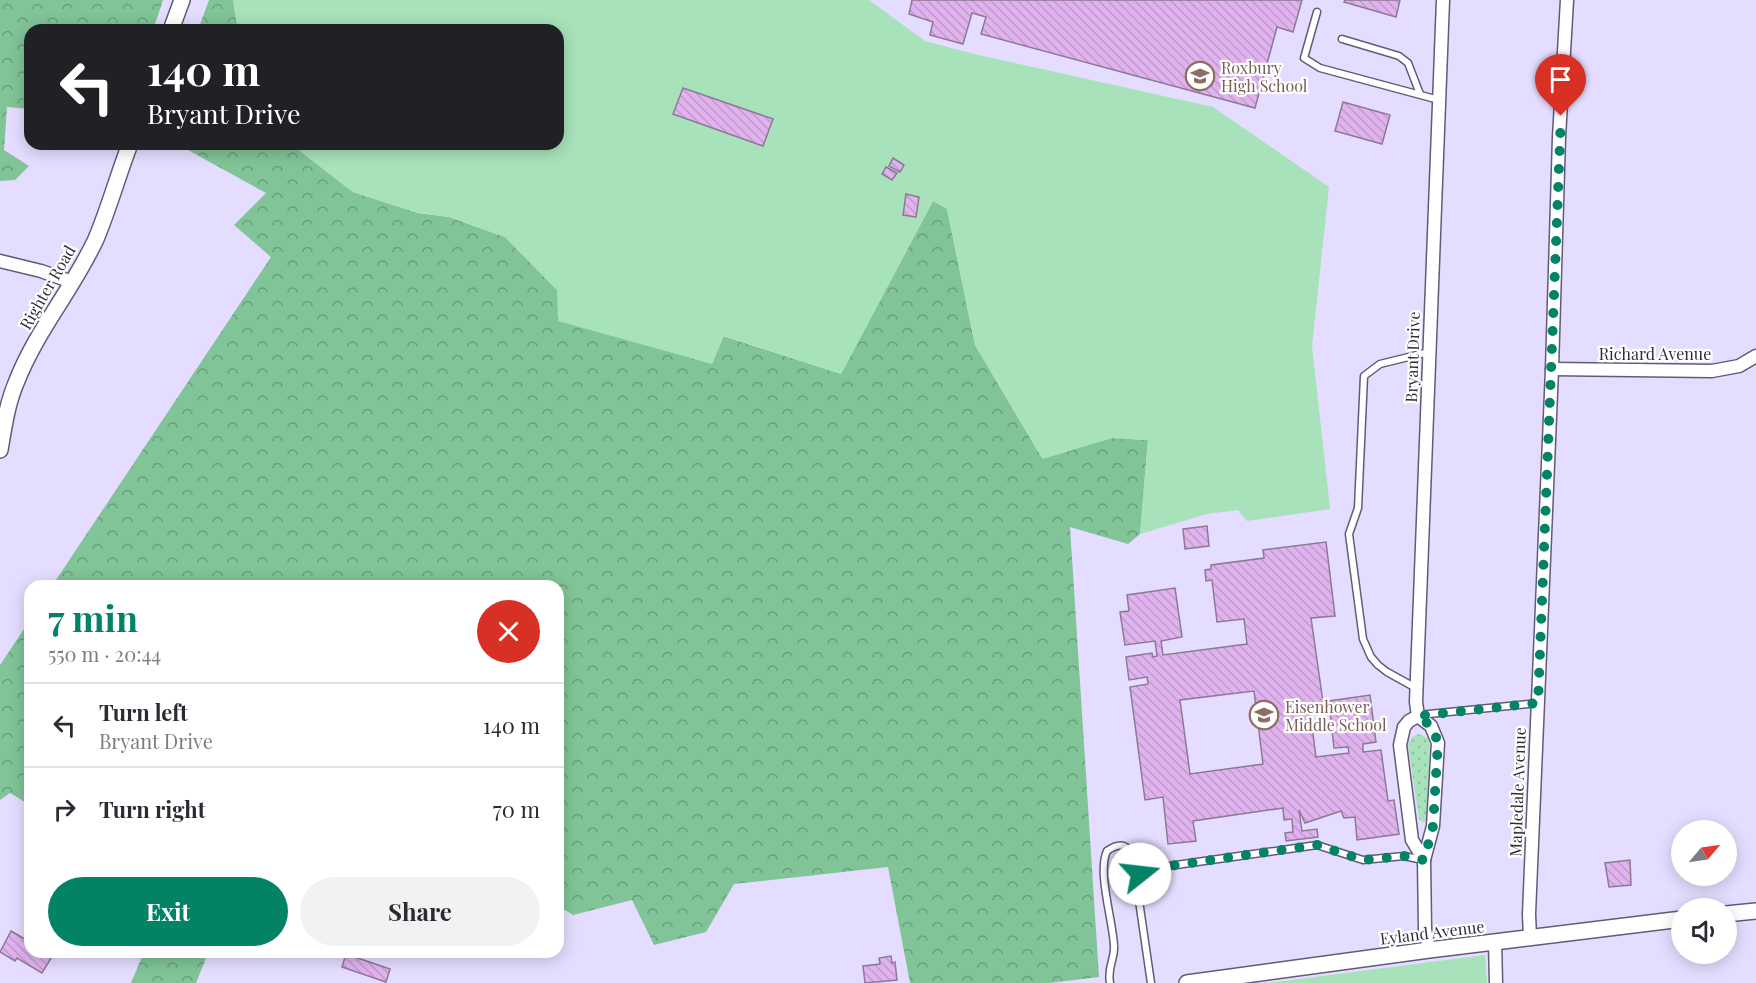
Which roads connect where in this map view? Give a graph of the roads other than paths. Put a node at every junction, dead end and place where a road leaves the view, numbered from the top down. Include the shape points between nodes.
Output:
1 (182, 0) edge
2 (1443, 0) edge
3 (1567, 0) edge
4 (1317, 12) dead end
5 (173, 24) edge
6 (1342, 39) dead end
7 (1420, 94) junction
8 (1439, 100) junction
9 (128, 150) edge
10 (0, 261) edge
11 (72, 282) junction
12 (1429, 352) junction
13 (1756, 356) edge
14 (1552, 369) junction
15 (0, 450) edge
16 (1417, 688) junction
17 (1538, 703) junction
18 (1418, 716) junction
19 (1424, 860) junction
20 (1140, 874) junction
21 (1756, 911) edge
22 (1737, 913) edge
23 (1671, 920) edge
24 (1530, 938) junction
25 (1495, 942) junction
26 (1429, 950) junction
27 (1110, 983) edge
28 (1151, 983) edge
29 (1186, 983) edge
30 (1496, 983) edge

1 - 5 street
2 - 8 street, Bryant Drive
3 - 14 street, Mapledale Avenue
4 - 7 lane via 1304,58 1320,68
6 - 7 lane via 1399,56 1408,63
7 - 8 lane
8 - 12 street, Bryant Drive
9 - 11 street, Righter Road via 96,239
10 - 11 street
11 - 15 street, Righter Road via 15,383
12 - 16 street, Bryant Drive
12 - 16 lane via 1380,364 1364,376 1358,508 1349,534 1365,646 1378,665
13 - 14 street, Richard Avenue via 1739,366 1712,371
14 - 17 street, Mapledale Avenue
16 - 18 street, Bryant Drive
17 - 18 lane
17 - 24 street, Mapledale Avenue
18 - 19 street via 1431,726 1438,742 1433,826
18 - 19 street via 1404,727 1400,745 1412,840
19 - 20 lane via 1404,856 1363,860 1317,845 1155,868
19 - 26 street
20 - 27 lane via 1128,847 1119,845 1107,851 1103,865 1114,947
20 - 28 lane via 1137,887
21 - 22 street
23 - 24 street, Eyland Avenue
24 - 25 street, Eyland Avenue
25 - 26 street, Eyland Avenue
25 - 30 street
26 - 29 street, Eyland Avenue

